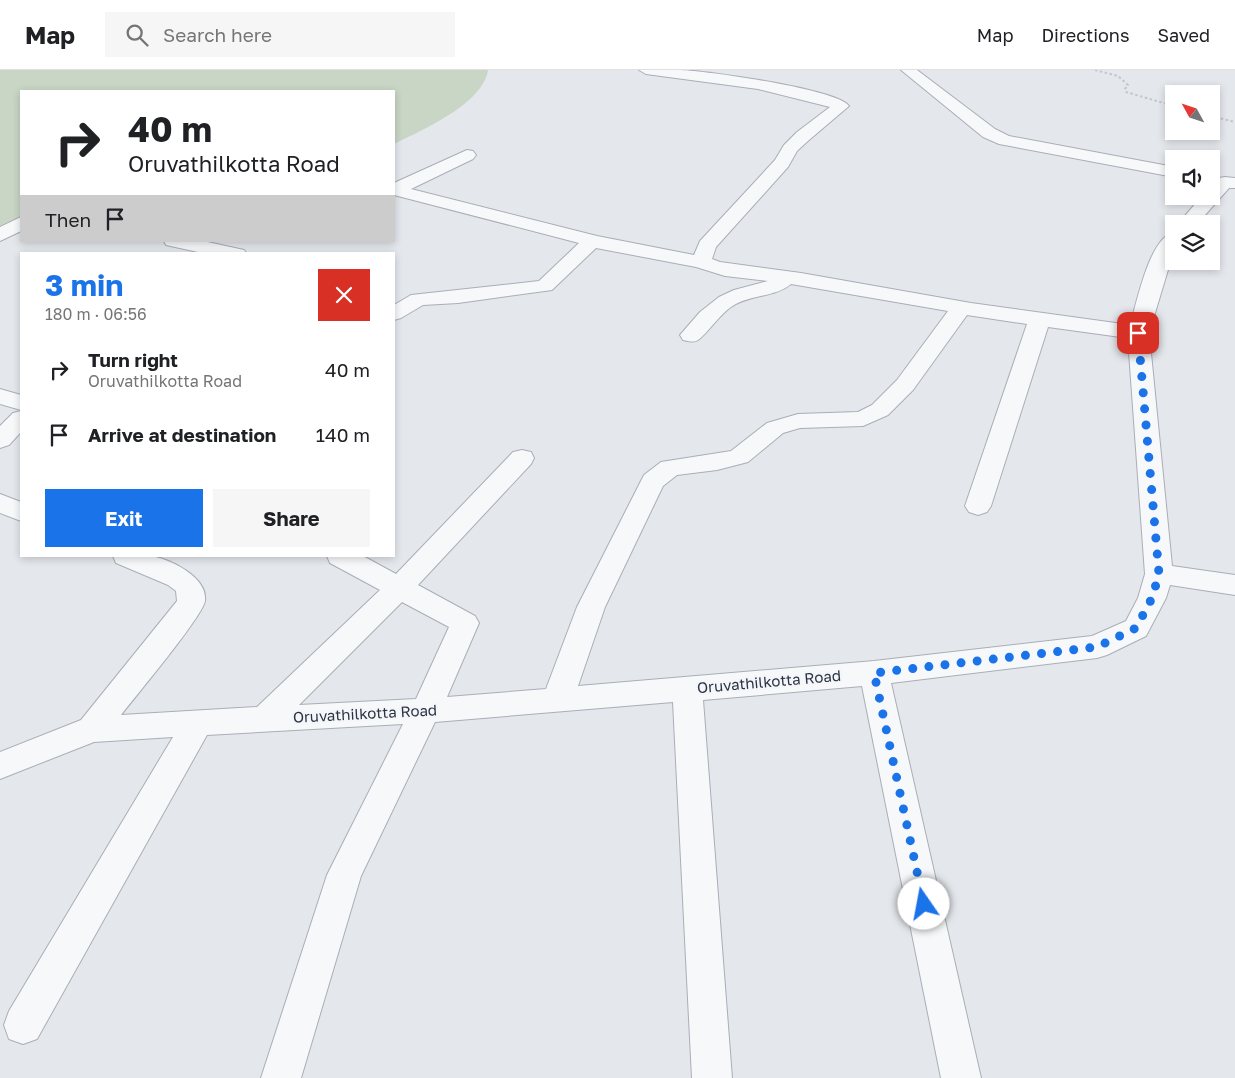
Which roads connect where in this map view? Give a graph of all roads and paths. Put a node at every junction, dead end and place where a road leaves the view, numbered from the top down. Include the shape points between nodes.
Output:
1 (646, 70) edge
2 (908, 70) edge
3 (1095, 70) edge
4 (1165, 103) edge
5 (1220, 118) edge
6 (1235, 122) edge
7 (467, 155) dead end
8 (1165, 170) edge
9 (1227, 179) edge
10 (395, 190) edge
11 (395, 190) edge
12 (1195, 215) edge
13 (20, 223) edge
14 (0, 235) edge
15 (592, 241) junction
16 (178, 242) edge
17 (1165, 248) edge
18 (227, 252) edge
19 (701, 262) junction
20 (788, 277) junction
21 (963, 306) junction
22 (395, 313) edge
23 (1039, 321) junction
24 (1138, 333) junction
25 (690, 335) dead end
26 (0, 396) edge
27 (20, 404) edge
28 (20, 419) edge
29 (0, 440) edge
30 (522, 458) dead end
31 (0, 503) edge
32 (978, 506) dead end
33 (20, 512) edge
34 (128, 557) edge
35 (342, 557) edge
36 (1159, 574) junction
37 (1235, 585) edge
38 (400, 587) junction
39 (874, 673) junction
40 (686, 689) junction
41 (558, 699) junction
42 (425, 712) junction
43 (265, 719) junction
44 (198, 723) junction
45 (92, 728) junction
46 (0, 766) edge
47 (23, 1025) dead end
48 (282, 1078) edge
49 (712, 1078) edge
50 (961, 1078) edge

1 - 19 street via 772,86 832,101 840,106 790,149 782,163 707,245
2 - 8 street via 989,133 1005,140
3 - 4 path via 1123,78 1128,85 1126,92
5 - 6 path
7 - 10 street
9 - 12 street
11 - 15 street via 576,234
13 - 14 street
15 - 19 street
15 - 22 street via 545,286 418,299
16 - 18 street
17 - 24 street, Oruvathilkotta Road
19 - 20 street via 720,269
20 - 21 street
20 - 25 street via 767,290 743,293 729,299 715,308
21 - 23 street
21 - 41 street via 905,385 880,410 864,419 798,421 775,428 739,457 670,468 653,481 591,607
23 - 24 street
23 - 32 street
24 - 36 street, Oruvathilkotta Road
26 - 27 street
28 - 29 street
30 - 38 street
31 - 33 street
34 - 45 street via 178,578 189,587 191,602
35 - 38 street
36 - 37 street
36 - 39 street, Oruvathilkotta Road via 1152,598 1136,628 1097,647
38 - 42 street via 464,623
38 - 43 street
39 - 40 street, Oruvathilkotta Road
39 - 50 street
40 - 41 street, Oruvathilkotta Road
40 - 49 street
41 - 42 street, Oruvathilkotta Road
42 - 43 street, Oruvathilkotta Road
42 - 48 street via 344,875
43 - 44 street, Oruvathilkotta Road
44 - 45 street, Oruvathilkotta Road
44 - 47 street
45 - 46 street, Oruvathilkotta Road

